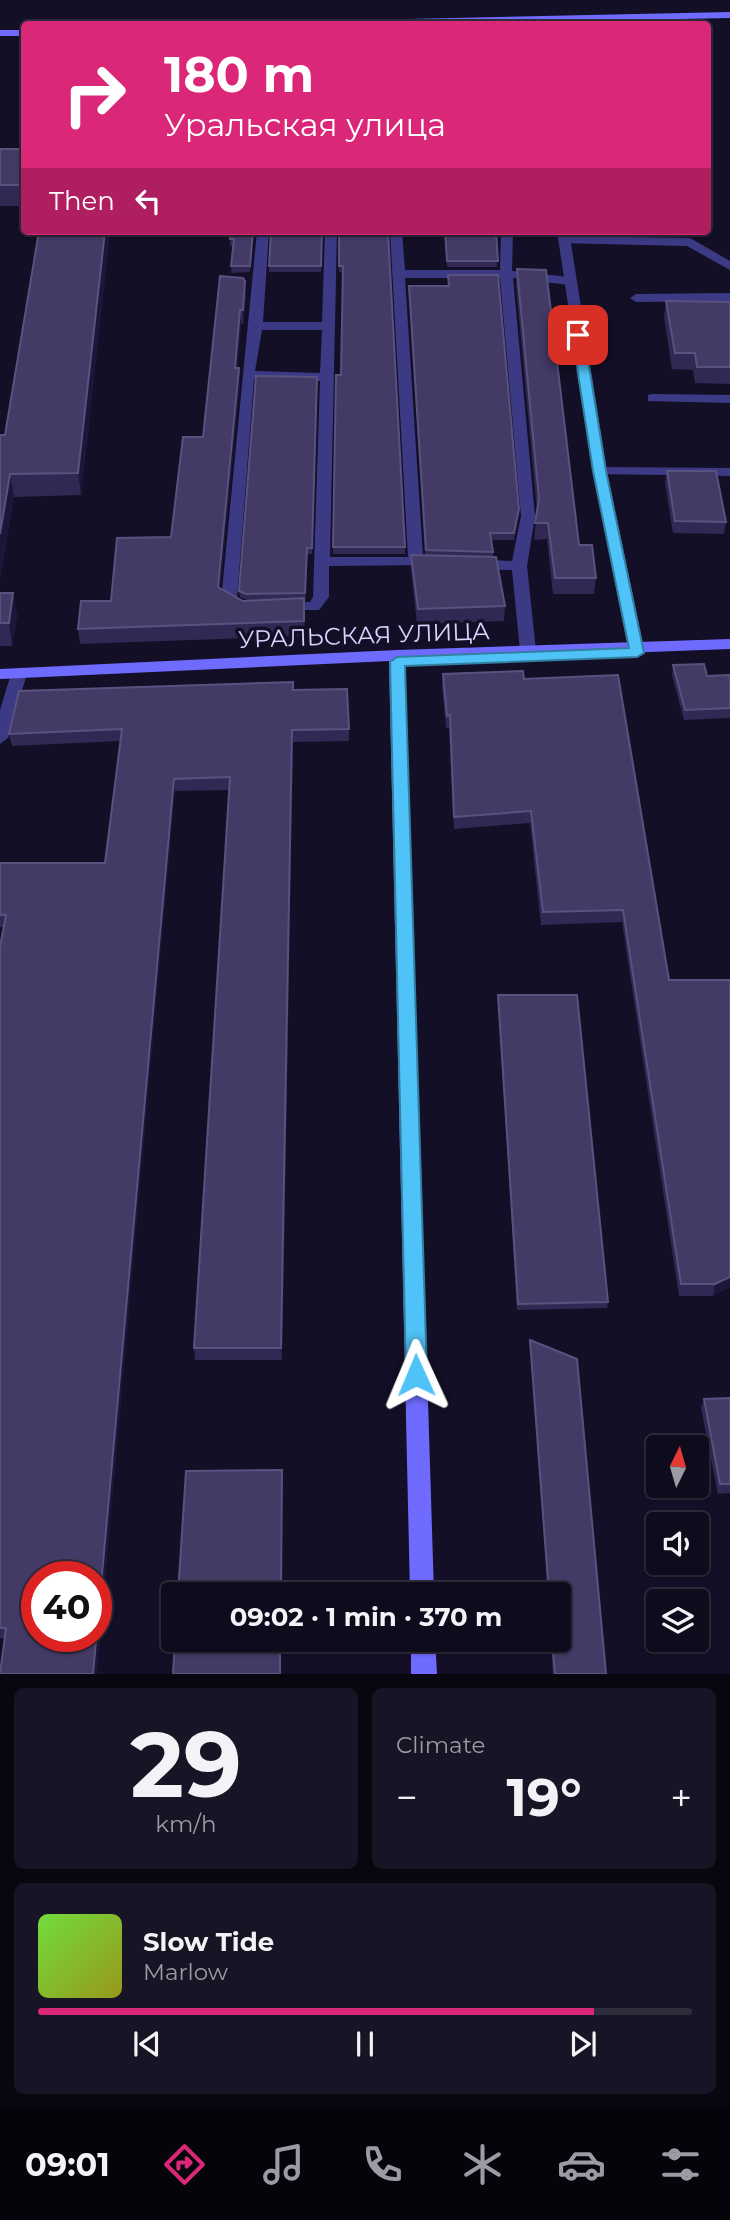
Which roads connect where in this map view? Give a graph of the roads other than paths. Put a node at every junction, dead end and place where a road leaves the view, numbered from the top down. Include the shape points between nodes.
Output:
1 (730, 15) edge
2 (537, 21) edge
3 (0, 33) edge
4 (21, 33) edge
5 (263, 235) edge
6 (331, 235) edge
7 (396, 235) edge
8 (507, 235) edge
9 (563, 235) edge
10 (730, 266) edge
11 (399, 274) junction
12 (506, 274) junction
13 (569, 281) junction
14 (730, 297) edge
15 (636, 298) dead end
16 (256, 326) junction
17 (329, 326) junction
18 (247, 375) junction
19 (328, 377) junction
20 (653, 398) dead end
21 (730, 399) edge
22 (600, 471) junction
23 (730, 472) edge
24 (320, 561) junction
25 (416, 562) junction
26 (519, 566) junction
27 (730, 644) edge
28 (712, 647) junction
29 (730, 649) edge
30 (636, 650) junction
31 (528, 651) junction
32 (397, 658) junction
33 (0, 676) edge
34 (18, 677) junction
35 (0, 737) edge
36 (422, 1582) edge
37 (424, 1652) edge
38 (424, 1674) edge

1 - 2 street
3 - 4 street
5 - 16 street
6 - 17 street
7 - 11 street
8 - 12 street
9 - 10 street via 690,242
9 - 13 street
11 - 12 street
11 - 25 street
12 - 13 street
12 - 26 street via 528,516
13 - 22 street
14 - 15 street
16 - 17 street
16 - 18 street
17 - 19 street
18 - 19 street
18 - 24 street via 229,601 244,608 314,607 321,597
19 - 24 street
20 - 21 street
22 - 23 street
22 - 30 street
24 - 25 street
25 - 26 street
26 - 31 street
27 - 28 street, УРАЛЬСКАЯ УЛИЦА
28 - 29 street, УРАЛЬСКАЯ УЛИЦА
28 - 30 street, УРАЛЬСКАЯ УЛИЦА
30 - 31 street, УРАЛЬСКАЯ УЛИЦА
30 - 32 street, УРАЛЬСКАЯ УЛИЦА
31 - 32 street, УРАЛЬСКАЯ УЛИЦА
32 - 33 street, УРАЛЬСКАЯ УЛИЦА
32 - 34 street, УРАЛЬСКАЯ УЛИЦА
32 - 36 street
33 - 34 street, УРАЛЬСКАЯ УЛИЦА
34 - 35 street
37 - 38 street

